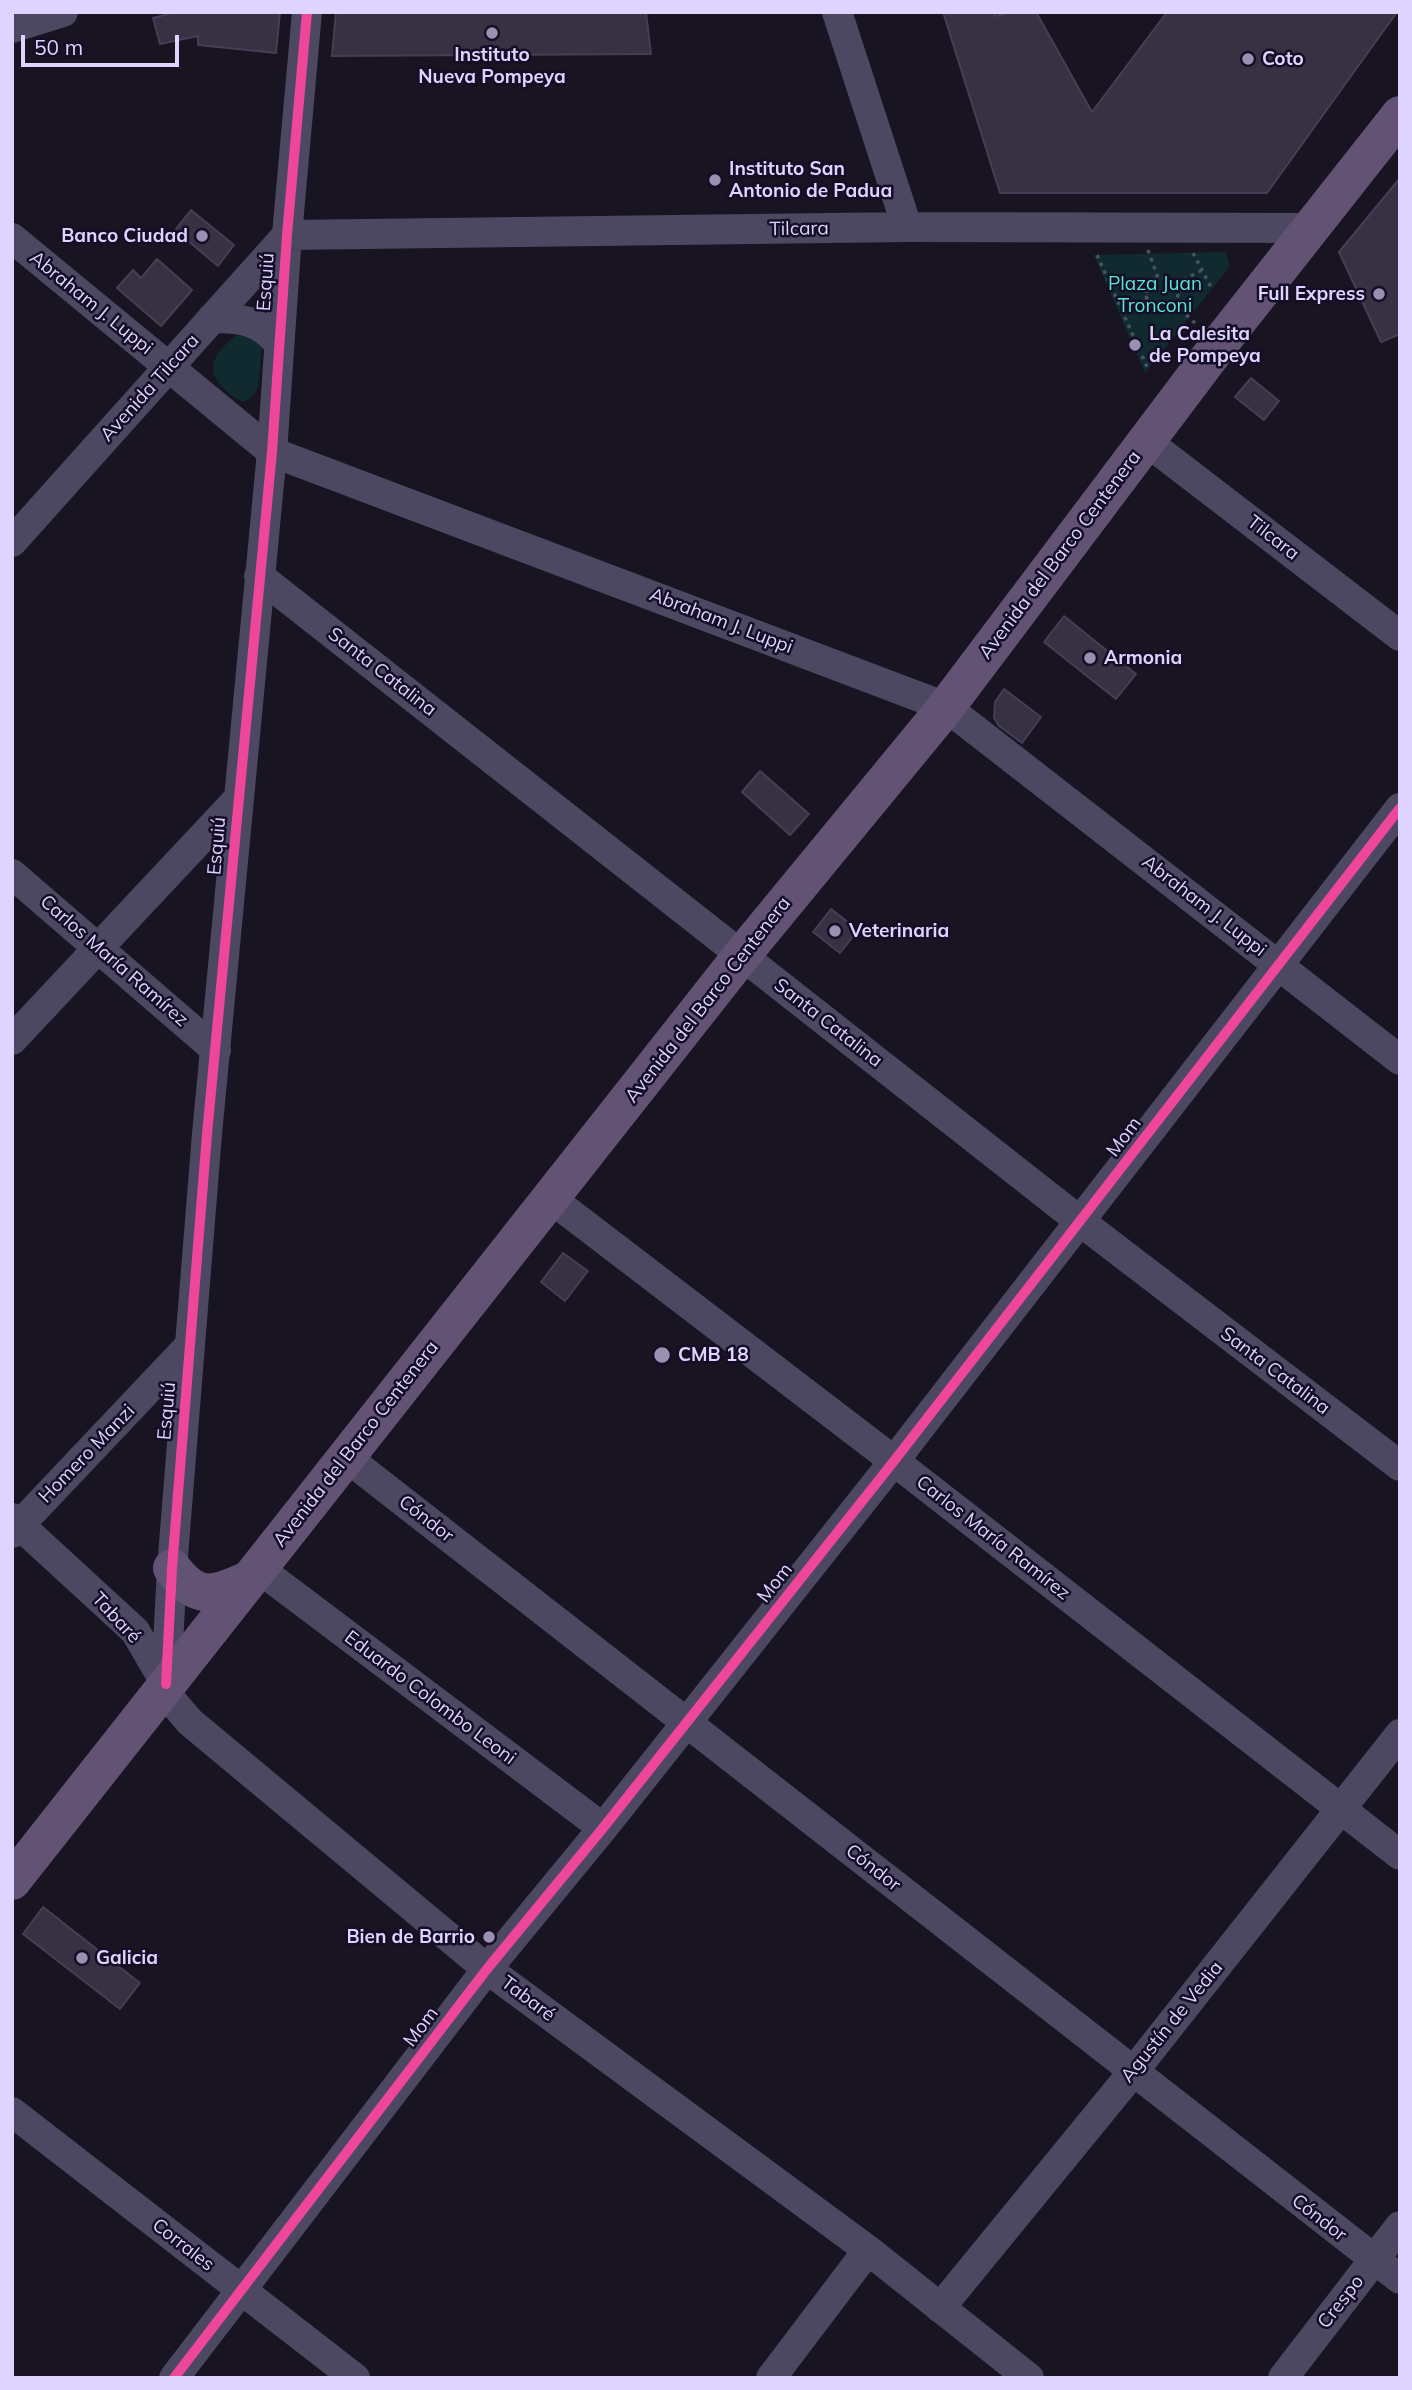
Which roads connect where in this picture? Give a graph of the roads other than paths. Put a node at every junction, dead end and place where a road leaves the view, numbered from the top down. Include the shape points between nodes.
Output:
1 (63, 12) edge
2 (307, 12) edge
3 (837, 12) edge
4 (12, 27) edge
5 (1400, 115) edge
6 (906, 228) junction
7 (1311, 228) junction
8 (287, 235) junction
9 (12, 238) edge
10 (212, 318) junction
11 (279, 344) junction
12 (169, 367) junction
13 (1146, 441) junction
14 (272, 452) junction
15 (12, 541) edge
16 (259, 576) junction
17 (1400, 636) edge
18 (946, 707) junction
19 (239, 798) junction
20 (1400, 808) edge
21 (12, 874) edge
22 (100, 948) junction
23 (742, 955) junction
24 (1278, 964) junction
25 (12, 1040) edge
26 (216, 1049) junction
27 (1400, 1060) edge
28 (550, 1198) junction
29 (1081, 1222) junction
30 (190, 1345) junction
31 (346, 1457) junction
32 (894, 1461) junction
33 (1400, 1466) edge
34 (15, 1525) edge
35 (172, 1568) junction
36 (253, 1574) junction
37 (166, 1684) junction
38 (688, 1722) junction
39 (1400, 1734) edge
40 (1342, 1809) junction
41 (603, 1828) junction
42 (1400, 1855) edge
43 (12, 1881) edge
44 (487, 1969) junction
45 (1133, 2072) junction
46 (12, 2112) edge
47 (1400, 2226) edge
48 (868, 2250) junction
49 (1374, 2260) junction
50 (1400, 2279) edge
51 (241, 2291) junction
52 (940, 2308) junction
53 (174, 2378) edge
54 (355, 2378) edge
55 (771, 2378) edge
56 (1029, 2378) edge
57 (1283, 2378) edge

1 - 4 street
2 - 8 street, Esquiú
3 - 6 street
5 - 7 main road, Avenida del Barco Centenera
6 - 7 street, Tilcara
6 - 8 street, Tilcara
7 - 13 main road, Avenida del Barco Centenera
8 - 10 street, Avenida Tilcara
8 - 11 street, Esquiú
9 - 12 street, Abraham J. Luppi
10 - 11 street via 253,323 269,331
10 - 12 street, Avenida Tilcara
11 - 14 street, Esquiú
12 - 14 street, Abraham J. Luppi
12 - 15 street, Avenida Tilcara
13 - 17 street, Tilcara
13 - 18 main road, Avenida del Barco Centenera
14 - 16 street, Esquiú
14 - 18 street, Abraham J. Luppi
16 - 19 street, Esquiú
16 - 23 street, Santa Catalina
18 - 23 main road, Avenida del Barco Centenera
18 - 24 street, Abraham J. Luppi
19 - 22 street
19 - 26 street, Esquiú
20 - 24 street, Mom
21 - 22 street, Carlos María Ramírez
22 - 25 street
22 - 26 street, Carlos María Ramírez
23 - 28 main road, Avenida del Barco Centenera
23 - 29 street, Santa Catalina
24 - 27 street, Abraham J. Luppi
24 - 29 street, Mom
26 - 30 street, Esquiú
28 - 31 main road, Avenida del Barco Centenera
28 - 32 street, Carlos María Ramírez
29 - 32 street, Mom
29 - 33 street, Santa Catalina
30 - 34 street, Homero Manzi
30 - 35 street, Esquiú
31 - 36 main road, Avenida del Barco Centenera
31 - 38 street, Cóndor
32 - 38 street, Mom
32 - 40 street, Carlos María Ramírez
34 - 37 street, Tabaré via 135,1631
35 - 36 main road via 185,1585 201,1593 226,1590
35 - 37 street, Esquiú
36 - 37 main road, Avenida del Barco Centenera
36 - 41 street, Eduardo Colombo Leoni
37 - 43 main road, Avenida del Barco Centenera
37 - 44 street, Tabaré via 172,1701 190,1722
38 - 41 street, Mom
38 - 45 street, Cóndor
39 - 40 street, Agustín de Vedia
40 - 42 street, Carlos María Ramírez
40 - 45 street, Agustín de Vedia
41 - 44 street, Mom
44 - 48 street, Tabaré
44 - 51 street, Mom
45 - 49 street, Cóndor
45 - 52 street, Agustín de Vedia
46 - 51 street, Corrales
47 - 49 street, Crespo
48 - 52 street, Tabaré
48 - 55 street
49 - 50 street, Cóndor
49 - 57 street, Crespo
51 - 53 street, Mom
51 - 54 street, Corrales
52 - 56 street, Tabaré

